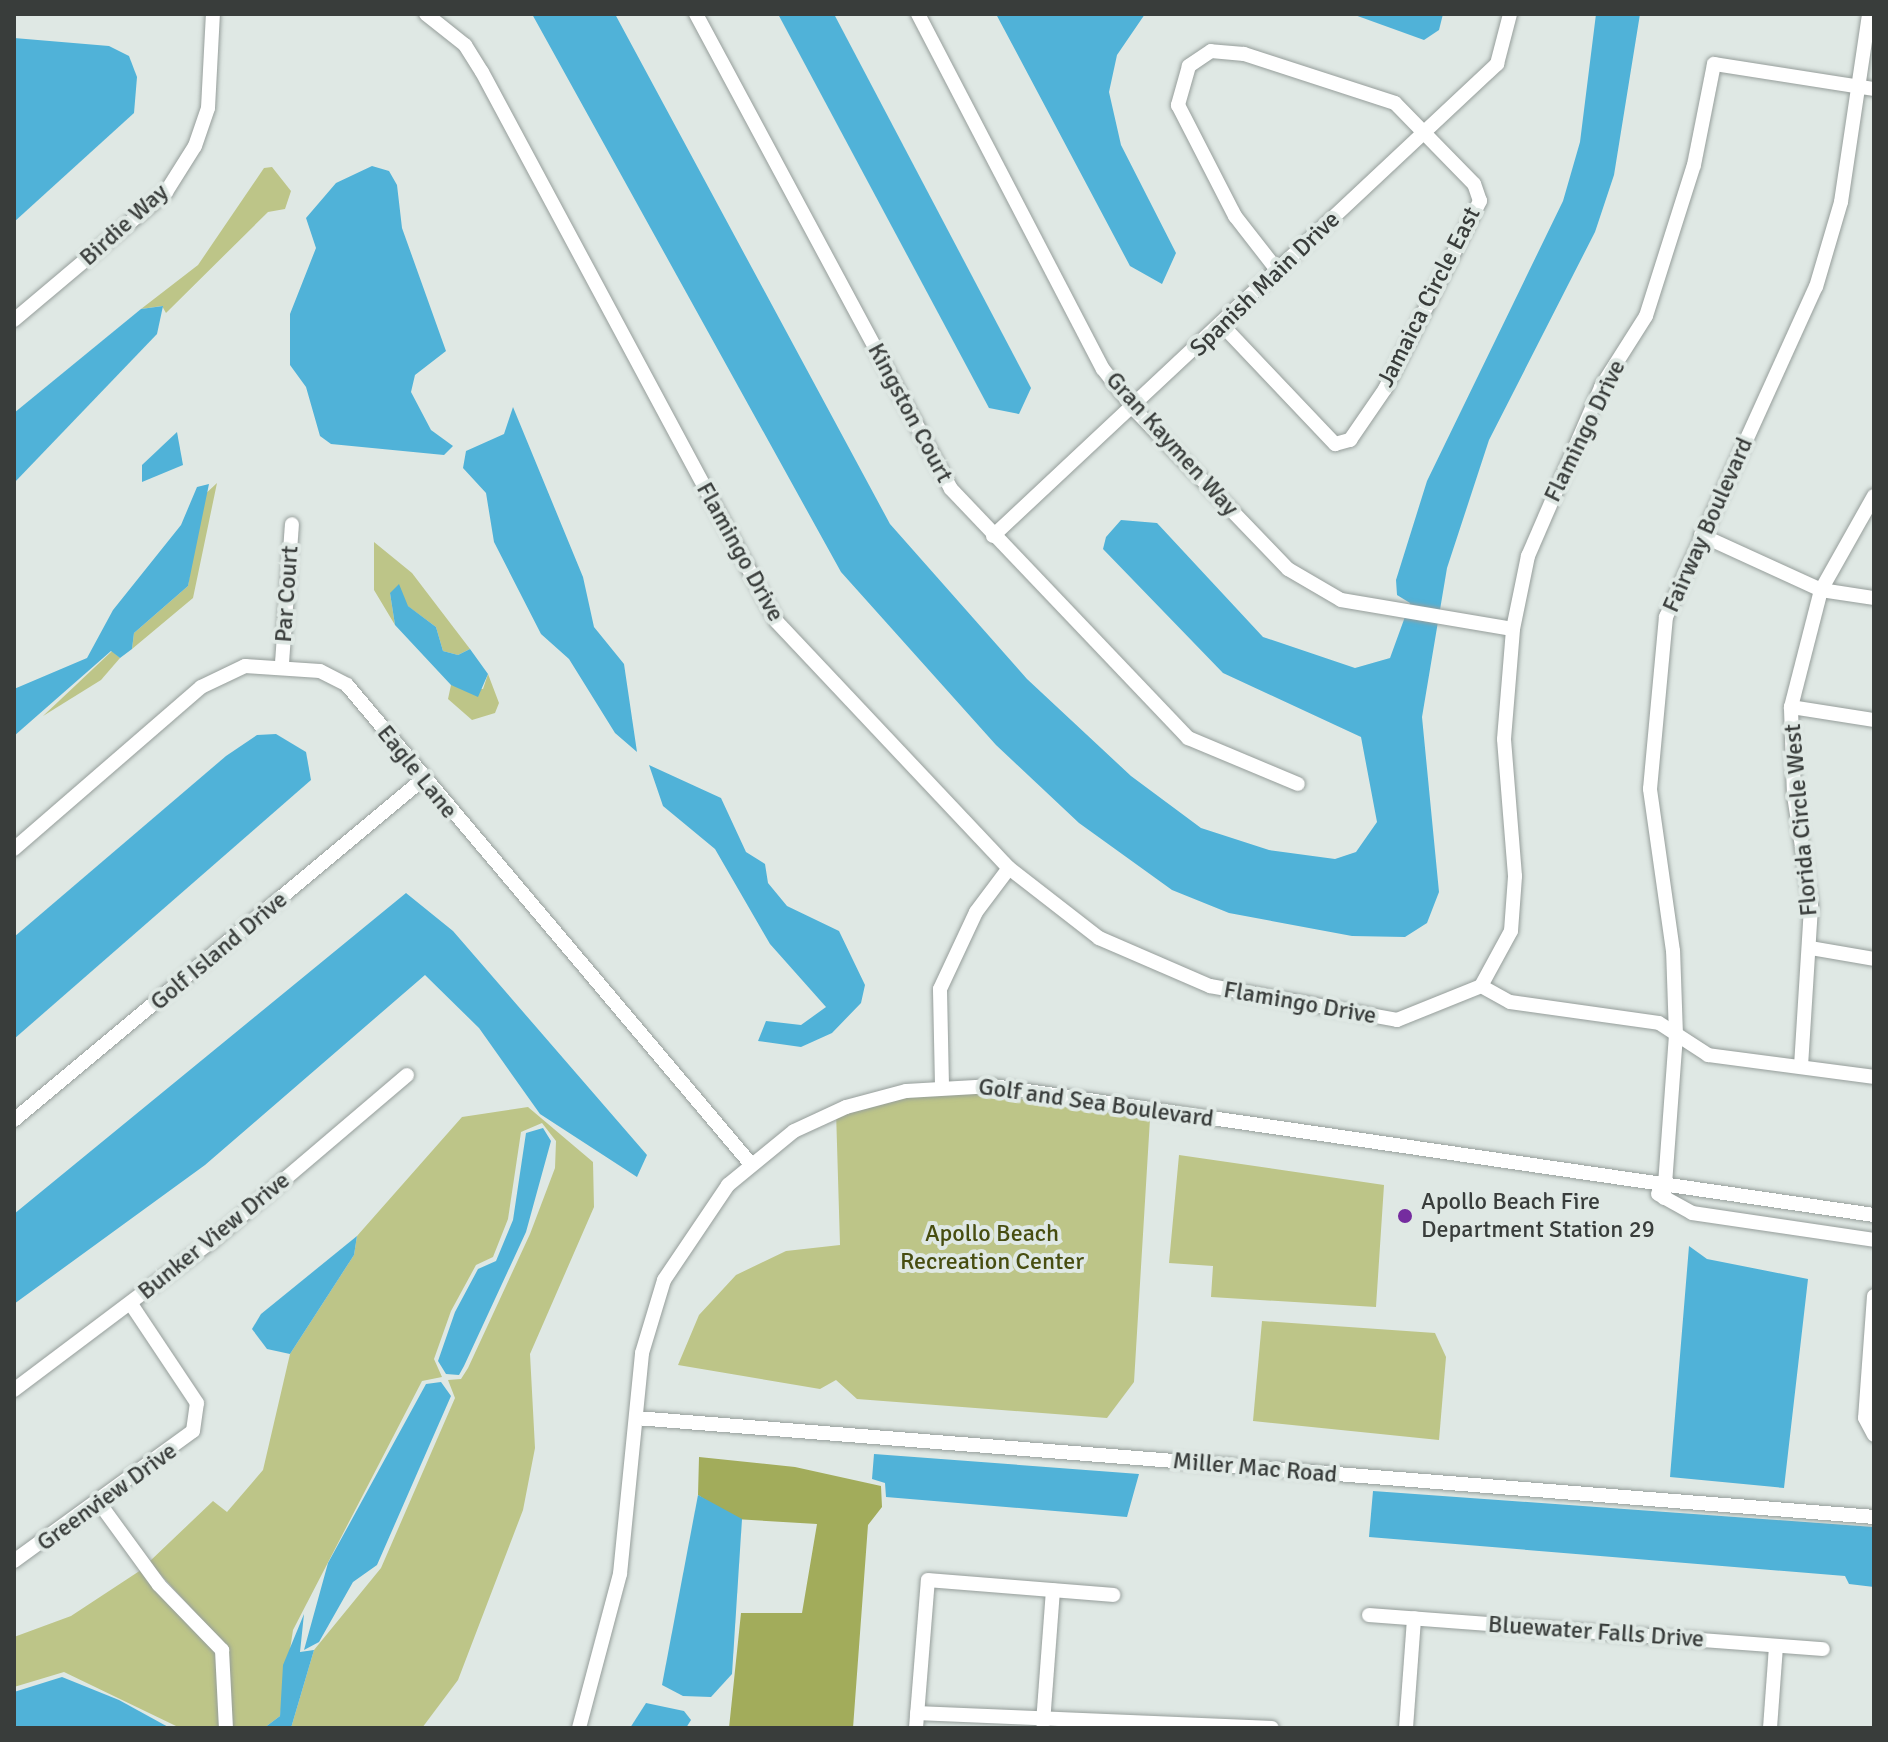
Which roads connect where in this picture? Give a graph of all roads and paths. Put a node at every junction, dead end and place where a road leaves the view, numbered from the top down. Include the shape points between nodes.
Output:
1 (213, 14) edge
2 (426, 14) edge
3 (696, 14) edge
4 (918, 14) edge
5 (1510, 14) edge
6 (1869, 14) edge
7 (1869, 88) edge
8 (1425, 131) junction
9 (1277, 270) junction
10 (14, 320) edge
11 (1223, 326) junction
12 (1135, 410) junction
13 (1874, 496) edge
14 (292, 524) dead end
15 (1701, 535) junction
16 (993, 536) junction
17 (1821, 590) junction
18 (1874, 598) edge
19 (1513, 629) junction
20 (282, 663) junction
21 (1791, 707) junction
22 (1874, 720) edge
23 (422, 780) junction
24 (1298, 784) dead end
25 (14, 849) edge
26 (1009, 868) junction
27 (1811, 948) junction
28 (1874, 959) edge
29 (1481, 986) junction
30 (1676, 1035) junction
31 (1801, 1066) junction
32 (407, 1075) dead end
33 (1874, 1077) edge
34 (942, 1086) junction
35 (14, 1120) edge
36 (750, 1163) junction
37 (1665, 1191) junction
38 (1874, 1215) edge
39 (1874, 1240) edge
40 (1874, 1296) edge
41 (131, 1304) junction
42 (14, 1390) edge
43 (636, 1418) junction
44 (1874, 1435) edge
45 (100, 1504) junction
46 (1874, 1517) edge
47 (14, 1561) edge
48 (1053, 1590) junction
49 (1113, 1595) dead end
50 (1369, 1615) dead end
51 (1414, 1618) junction
52 (1776, 1646) junction
53 (1823, 1649) dead end
54 (916, 1720) edge
55 (1043, 1723) junction
56 (226, 1728) edge
57 (579, 1728) edge
58 (1272, 1728) edge
59 (1406, 1728) edge
60 (1770, 1728) edge

1 - 10 street, Birdie Way via 208,108 195,146 166,192
2 - 26 street, Flamingo Drive via 465,45 482,72 777,622
3 - 16 street, Kingston Court via 951,489
4 - 12 street, Gran Kaymen Way via 1103,369
5 - 8 street, Spanish Main Drive via 1497,64
6 - 7 street, Fairway Boulevard
7 - 15 street, Fairway Boulevard via 1816,287
7 - 19 street, Flamingo Drive via 1714,64 1673,244 1646,316 1601,387 1558,481 1528,556
8 - 9 street, Spanish Main Drive
8 - 9 street via 1395,103 1244,54 1211,51 1189,66 1179,93 1184,123 1235,216
8 - 11 street, Jamaica Circle East via 1474,184 1480,201 1385,389 1350,440 1335,444
9 - 11 street, Spanish Main Drive
11 - 12 street, Spanish Main Drive
12 - 16 street, Spanish Main Drive
12 - 19 street, Gran Kaymen Way via 1288,569 1341,600
13 - 17 street, Florida Circle West
14 - 20 street, Par Court
15 - 17 street
15 - 30 street, Fairway Boulevard via 1666,617 1653,712 1650,789 1673,951
16 - 24 street, Kingston Court via 1188,738
17 - 18 street
17 - 21 street, Florida Circle West
19 - 29 street, Flamingo Drive via 1504,739 1511,931
20 - 23 street, Eagle Lane via 347,685
20 - 25 street, Eagle Lane via 245,666 201,687
21 - 22 street
21 - 27 street, Florida Circle West
23 - 35 street, Golf Island Drive
23 - 36 street, Eagle Lane
26 - 29 street, Flamingo Drive via 1099,938 1264,1001 1397,1020
26 - 34 street via 976,912 940,989
27 - 28 street
27 - 31 street, Florida Circle West
29 - 30 street via 1510,1002 1659,1023
30 - 31 street via 1708,1055
30 - 37 street, Fairway Boulevard
31 - 33 street
32 - 41 street, Bunker View Drive
34 - 36 street, Golf and Sea Boulevard via 828,1114
34 - 37 street, Golf and Sea Boulevard via 993,1086 1628,1180
36 - 43 street, Golf and Sea Boulevard via 709,1206 664,1280 642,1353
37 - 38 street, Golf and Sea Boulevard
37 - 39 street, Golf and Sea Boulevard via 1692,1213
40 - 44 street via 1865,1418
41 - 42 street, Bunker View Drive
41 - 45 street, Greenview Drive via 190,1389 199,1416 180,1446
43 - 46 street, Miller Mac Road
43 - 57 street, Golf and Sea Boulevard via 620,1574
45 - 47 street, Greenview Drive
45 - 56 street via 159,1585 222,1650
48 - 49 street
48 - 54 street via 928,1580
48 - 55 street
50 - 51 street, Bluewater Falls Drive
51 - 52 street, Bluewater Falls Drive
51 - 59 street
52 - 53 street, Bluewater Falls Drive
52 - 60 street
54 - 55 street
55 - 58 street via 1186,1720

